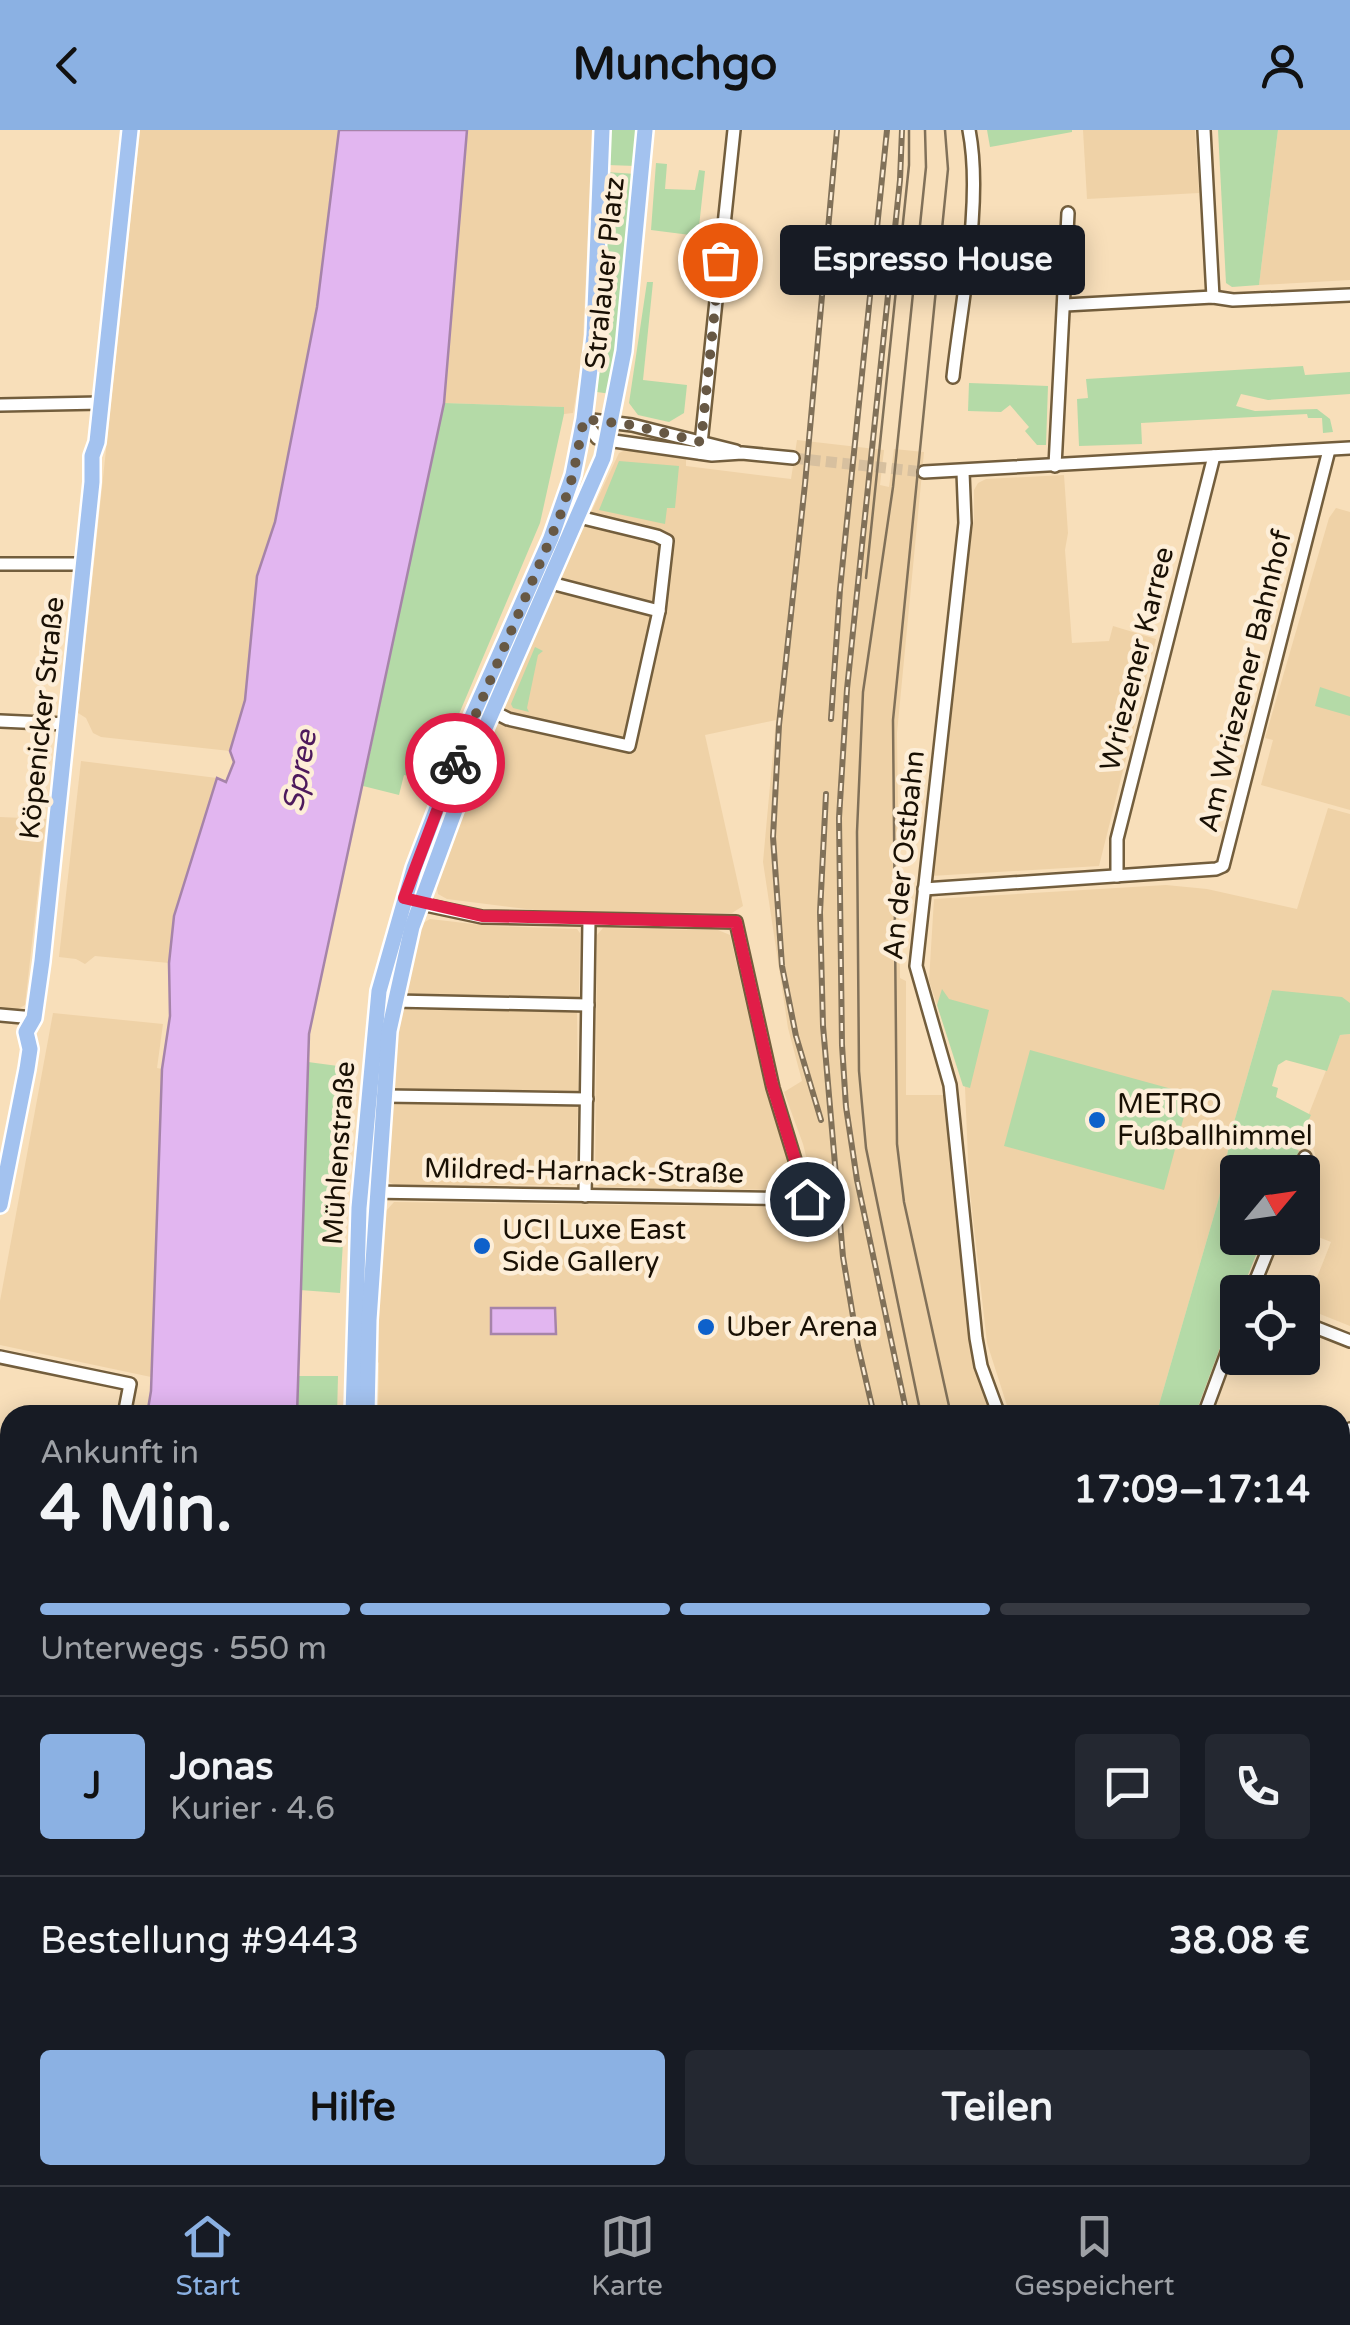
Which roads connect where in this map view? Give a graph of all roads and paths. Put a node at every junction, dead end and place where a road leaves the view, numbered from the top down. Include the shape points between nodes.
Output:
1 (130, 130) edge
2 (602, 130) edge
3 (645, 130) edge
4 (734, 130) edge
5 (969, 130) edge
6 (1204, 130) edge
7 (1068, 213) dead end
8 (1350, 295) edge
9 (1213, 297) junction
10 (1065, 305) junction
11 (954, 377) dead end
12 (101, 403) junction
13 (0, 405) edge
14 (584, 419) junction
15 (611, 422) junction
16 (607, 440) junction
17 (701, 447) junction
18 (1350, 448) edge
19 (1329, 450) junction
20 (1214, 456) junction
21 (794, 458) tunnel mouth
22 (1055, 466) junction
23 (924, 472) tunnel mouth
24 (962, 472) junction
25 (579, 517) junction
26 (0, 564) edge
27 (84, 564) junction
28 (547, 582) junction
29 (660, 611) junction
30 (485, 708) junction
31 (0, 721) edge
32 (66, 724) junction
33 (1117, 876) junction
34 (924, 889) junction
35 (404, 898) junction
36 (421, 904) junction
37 (589, 920) junction
38 (394, 1001) junction
39 (588, 1005) junction
40 (0, 1015) edge
41 (34, 1018) junction
42 (384, 1096) junction
43 (587, 1099) junction
44 (369, 1192) junction
45 (585, 1196) junction
46 (0, 1204) edge
47 (1320, 1329) edge
48 (1350, 1340) edge
49 (0, 1358) edge
50 (1220, 1372) edge
51 (126, 1405) edge
52 (354, 1405) edge
53 (367, 1405) edge
54 (995, 1405) edge
55 (1208, 1405) edge

1 - 12 main road, Köpenicker Straße
2 - 14 main road, Stralauer Platz
3 - 15 main road, Stralauer Platz
4 - 17 street
5 - 11 street via 972,192
6 - 9 street
7 - 10 street
8 - 9 street
9 - 10 street
10 - 22 street
12 - 13 street
12 - 27 main road, Köpenicker Straße
14 - 15 street
14 - 16 street via 597,438
14 - 30 main road, Mühlenstraße via 560,516
15 - 16 main road, Mühlenstraße
15 - 17 street
16 - 17 street
16 - 25 main road, Mühlenstraße
17 - 21 street
18 - 19 street
19 - 20 street
19 - 33 street, Am Wriezener Bahnhof via 1225,863
20 - 22 street
20 - 33 street, Wriezener Karree via 1117,839
22 - 24 street
23 - 24 street
24 - 34 street, An der Ostbahn via 964,523
25 - 28 main road, Mühlenstraße
25 - 29 street via 667,542
26 - 27 street
27 - 32 main road, Köpenicker Straße
28 - 29 street
28 - 30 main road, Mühlenstraße
29 - 30 street via 629,746
30 - 35 main road, Mühlenstraße
30 - 36 main road, Mühlenstraße
31 - 32 street
32 - 41 main road, Köpenicker Straße
33 - 34 street, Am Wriezener Bahnhof
34 - 54 street, An der Ostbahn via 916,971 950,1085 976,1338
35 - 36 main road
35 - 44 main road, Mühlenstraße via 379,991
36 - 37 street via 482,916
36 - 38 main road, Mühlenstraße
37 - 39 street
37 - 45 street, Mildred-Harnack-Straße via 736,922 772,1084 807,1199
38 - 39 street
38 - 42 main road, Mühlenstraße
39 - 43 street
40 - 41 street
41 - 46 main road, Köpenicker Straße via 25,1038 30,1049
42 - 43 street
42 - 44 main road, Mühlenstraße
43 - 45 street
44 - 45 street, Mildred-Harnack-Straße
44 - 52 main road, Mühlenstraße
44 - 53 main road, Mühlenstraße
47 - 48 street
49 - 51 street via 130,1384
50 - 55 street

